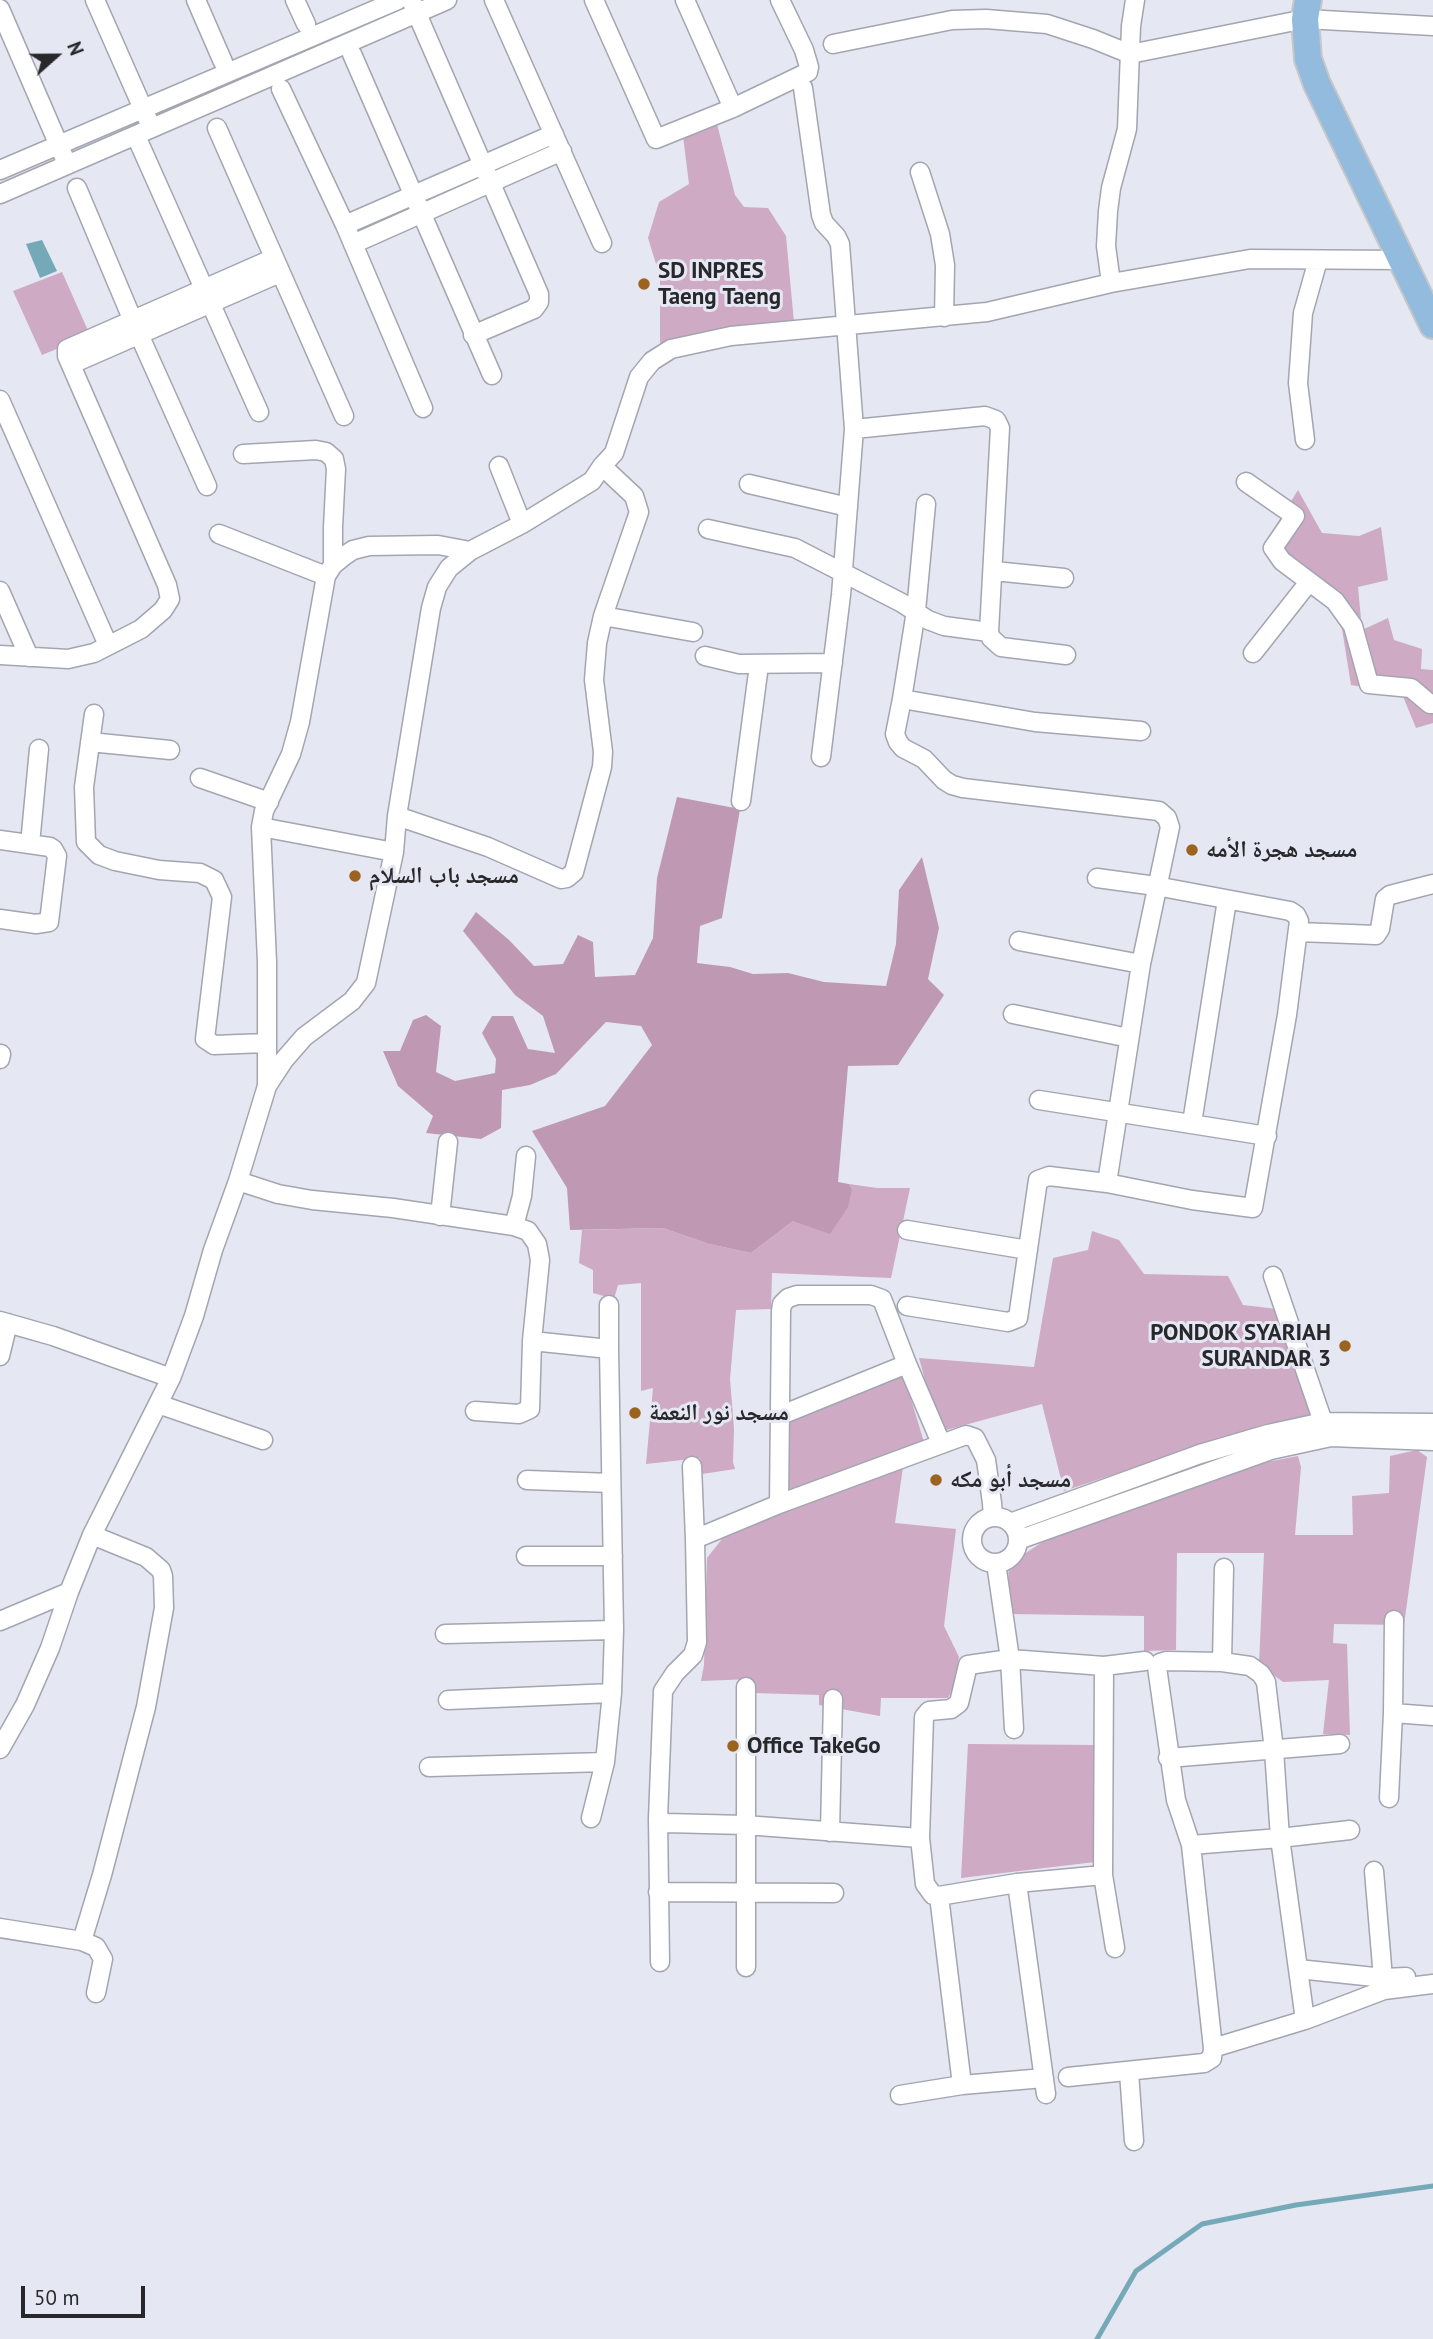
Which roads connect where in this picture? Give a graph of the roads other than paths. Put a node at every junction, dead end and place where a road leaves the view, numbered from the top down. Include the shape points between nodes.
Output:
1 (95, 0) edge
2 (196, 0) edge
3 (295, 0) edge
4 (397, 0) edge
5 (447, 0) edge
6 (494, 0) edge
7 (594, 0) edge
8 (685, 0) edge
9 (780, 0) edge
10 (1135, 0) edge
11 (0, 9) edge
12 (410, 10) edge
13 (1306, 10) edge
14 (306, 24) dead end
15 (1433, 26) edge
16 (833, 44) dead end
17 (352, 54) dead end
18 (1130, 54) junction
19 (223, 62) dead end
20 (803, 88) dead end
21 (281, 89) dead end
22 (733, 108) junction
23 (144, 110) junction
24 (217, 128) dead end
25 (144, 133) junction
26 (558, 142) junction
27 (60, 146) junction
28 (67, 166) junction
29 (0, 170) edge
30 (487, 173) junction
31 (920, 173) dead end
32 (77, 188) dead end
33 (0, 194) edge
34 (417, 204) junction
35 (345, 225) junction
36 (602, 243) dead end
37 (353, 244) junction
38 (1318, 260) junction
39 (1404, 260) junction
40 (277, 266) junction
41 (1111, 283) junction
42 (208, 296) junction
43 (943, 317) junction
44 (1433, 325) edge
45 (846, 326) junction
46 (136, 328) junction
47 (473, 335) junction
48 (492, 375) dead end
49 (0, 400) edge
50 (423, 408) dead end
51 (259, 412) dead end
52 (344, 416) dead end
53 (854, 429) junction
54 (1305, 440) dead end
55 (243, 454) dead end
56 (499, 466) dead end
57 (602, 466) junction
58 (1246, 482) dead end
59 (749, 484) dead end
60 (207, 486) dead end
61 (926, 504) dead end
62 (848, 507) junction
63 (522, 524) junction
64 (708, 529) dead end
65 (219, 534) dead end
66 (470, 551) junction
67 (329, 571) junction
68 (994, 571) junction
69 (842, 574) junction
70 (1064, 578) dead end
71 (1309, 582) junction
72 (0, 591) edge
73 (916, 611) junction
74 (603, 616) junction
75 (693, 632) dead end
76 (989, 632) junction
77 (108, 645) junction
78 (1253, 653) dead end
79 (0, 655) edge
80 (1066, 655) dead end
81 (705, 656) dead end
82 (29, 657) junction
83 (833, 663) junction
84 (759, 665) junction
85 (902, 699) junction
86 (1433, 704) edge
87 (94, 715) dead end
88 (1141, 731) dead end
89 (90, 742) junction
90 (39, 749) dead end
91 (170, 750) dead end
92 (821, 757) dead end
93 (200, 778) dead end
94 (741, 801) dead end
95 (269, 802) junction
96 (397, 816) junction
97 (261, 827) junction
98 (0, 840) edge
99 (30, 844) junction
100 (394, 852) junction
101 (1097, 878) dead end
102 (1433, 884) edge
103 (1156, 886) junction
104 (1227, 900) junction
105 (0, 919) edge
106 (1299, 932) junction
107 (1019, 941) dead end
108 (1141, 964) junction
109 (1013, 1014) dead end
110 (1129, 1038) junction
111 (265, 1043) junction
112 (1, 1054) edge
113 (0, 1059) edge
114 (267, 1086) junction
115 (1039, 1100) dead end
116 (1118, 1111) junction
117 (1192, 1123) junction
118 (1267, 1136) junction
119 (448, 1142) dead end
120 (526, 1156) dead end
121 (238, 1181) junction
122 (1107, 1183) junction
123 (440, 1216) junction
124 (514, 1226) junction
125 (907, 1230) dead end
126 (1028, 1250) junction
127 (1273, 1276) dead end
128 (610, 1305) dead end
129 (907, 1306) dead end
130 (4, 1322) edge
131 (532, 1341) junction
132 (609, 1349) junction
133 (0, 1356) edge
134 (906, 1364) junction
135 (171, 1378) junction
136 (158, 1404) junction
137 (475, 1411) dead end
138 (779, 1416) junction
139 (1323, 1422) junction
140 (1433, 1423) edge
141 (263, 1440) dead end
142 (1433, 1441) edge
143 (941, 1443) junction
144 (692, 1466) dead end
145 (527, 1480) dead end
146 (611, 1483) junction
147 (779, 1504) junction
148 (989, 1517) junction
149 (1014, 1531) junction
150 (92, 1535) junction
151 (695, 1539) junction
152 (526, 1556) dead end
153 (613, 1556) junction
154 (996, 1563) junction
155 (1224, 1568) dead end
156 (69, 1592) junction
157 (1394, 1620) dead end
158 (0, 1621) edge
159 (614, 1630) junction
160 (444, 1634) dead end
161 (1010, 1658) junction
162 (1144, 1661) dead end
163 (1222, 1662) junction
164 (1104, 1666) junction
165 (746, 1687) dead end
166 (612, 1693) junction
167 (833, 1699) dead end
168 (448, 1700) dead end
169 (1393, 1713) junction
170 (1433, 1716) edge
171 (1014, 1729) dead end
172 (1340, 1744) dead end
173 (0, 1749) edge
174 (1274, 1750) junction
175 (1168, 1758) junction
176 (605, 1762) junction
177 (429, 1767) dead end
178 (1389, 1798) dead end
179 (591, 1818) dead end
180 (658, 1819) junction
181 (745, 1825) junction
182 (1350, 1830) dead end
183 (830, 1832) junction
184 (920, 1838) junction
185 (1280, 1838) junction
186 (1191, 1845) junction
187 (1374, 1871) dead end
188 (1103, 1875) junction
189 (1017, 1883) junction
190 (745, 1891) junction
191 (658, 1892) junction
192 (834, 1893) dead end
193 (939, 1896) junction
194 (0, 1927) edge
195 (82, 1941) junction
196 (1115, 1948) dead end
197 (660, 1962) dead end
198 (746, 1967) dead end
199 (1298, 1969) junction
200 (1433, 1977) edge
201 (1384, 1984) junction
202 (1433, 1984) edge
203 (96, 1993) dead end
204 (1305, 2020) junction
205 (1213, 2048) junction
206 (1129, 2072) junction
207 (1068, 2077) dead end
208 (962, 2085) junction
209 (900, 2095) dead end
210 (1134, 2141) dead end

1 - 23 street
2 - 19 street
3 - 14 street
4 - 12 street
4 - 23 street
5 - 12 street
6 - 26 street
7 - 22 street via 656,139
8 - 22 street
9 - 22 street via 804,50 808,72
10 - 18 street
11 - 27 street
12 - 25 street
12 - 30 street
13 - 15 street
13 - 18 street
13 - 39 main road via 1308,59 1317,84
16 - 18 street via 952,20 986,19 1046,24
17 - 34 street
18 - 41 street via 1127,129 1108,211
20 - 45 street via 821,215 840,244
21 - 35 street
23 - 25 street
23 - 27 street
24 - 40 street
25 - 28 street
25 - 42 street
26 - 30 street
26 - 36 street
27 - 28 street
27 - 29 street
28 - 33 street
30 - 34 street
30 - 47 street via 540,295 534,309
31 - 43 street via 945,264
32 - 46 street
34 - 35 street
34 - 37 street
34 - 47 street
35 - 37 street
37 - 50 street
38 - 39 street
38 - 41 street via 1250,259
38 - 54 street via 1303,313 1298,383
39 - 44 main road
40 - 42 street
40 - 52 street
41 - 43 street via 987,312
42 - 46 street
42 - 51 street
43 - 45 street
45 - 53 street
45 - 57 street via 732,335 660,354 639,377 614,453
46 - 60 street
46 - 77 street via 70,356 170,599 141,629
47 - 48 street
49 - 77 street
53 - 62 street
53 - 68 street via 985,416 996,420 1000,428
55 - 67 street via 316,450 334,459
56 - 63 street
57 - 63 street via 592,481
57 - 74 street via 629,490 639,507
58 - 71 street via 1295,516 1273,548
59 - 62 street
61 - 73 street
62 - 69 street
63 - 66 street
64 - 69 street via 795,548
65 - 67 street
66 - 67 street via 438,545 369,546 353,550
66 - 96 street via 449,568 437,587
67 - 95 street via 300,722
68 - 70 street
68 - 76 street
69 - 73 street
69 - 83 street
71 - 78 street
71 - 86 street via 1335,601 1353,626 1369,684 1411,688
72 - 82 street
73 - 76 street via 944,626
73 - 85 street
74 - 75 street
74 - 96 street via 594,680 602,767 570,876 557,878 488,847
76 - 80 street via 1001,647
77 - 82 street via 68,659
79 - 82 street
81 - 84 street
83 - 84 street
83 - 92 street
84 - 94 street
85 - 88 street via 1035,722
85 - 103 street via 895,734 898,742 952,785 1163,813 1170,827
87 - 89 street
89 - 91 street
89 - 111 street via 84,787 86,842 99,855 115,861 200,873 215,880 222,897 205,1039 214,1045
90 - 99 street
93 - 95 street
95 - 97 street
96 - 100 street
97 - 100 street
97 - 111 street
98 - 99 street
99 - 105 street via 50,847 57,856 50,920 42,924
100 - 114 street via 366,983 352,1001 304,1037
101 - 103 street
102 - 106 street via 1385,899 1376,935
103 - 104 street
103 - 108 street
104 - 106 street via 1290,911 1299,921
104 - 117 street
106 - 118 street
107 - 108 street
108 - 110 street
109 - 110 street
110 - 116 street
111 - 114 street
112 - 113 street
114 - 121 street
115 - 116 street
116 - 117 street
116 - 122 street
117 - 118 street
118 - 122 street via 1253,1208
119 - 123 street
120 - 124 street
121 - 123 street via 312,1200
121 - 135 street
122 - 126 street via 1041,1178
123 - 124 street
124 - 131 street via 528,1231 540,1252
125 - 126 street
126 - 129 street via 1020,1313 1013,1321
127 - 139 street
128 - 132 street
130 - 133 street
130 - 135 street
131 - 132 street
131 - 137 street via 530,1409 520,1414
132 - 146 street
134 - 138 street
134 - 138 street via 885,1302 877,1296 788,1298 780,1311
134 - 143 street
135 - 136 street
136 - 141 street
136 - 150 street
138 - 147 street
139 - 140 street
139 - 149 street via 1200,1454
142 - 149 street via 1331,1437 1271,1450
143 - 147 street
143 - 148 street via 966,1435 975,1438 986,1460 993,1517
144 - 151 street
145 - 146 street
146 - 153 street
147 - 151 street
148 - 149 street via 1002,1518
148 - 154 street via 975,1528 972,1546 979,1557
149 - 154 street via 1014,1553
150 - 156 street
150 - 195 street via 146,1557 160,1570 165,1583 146,1707
151 - 180 street via 697,1642 693,1655 663,1691
152 - 153 street
153 - 159 street
154 - 161 street
155 - 163 street
156 - 158 street
156 - 173 street via 50,1648
157 - 169 street
159 - 160 street
159 - 166 street
161 - 164 street
161 - 171 street
161 - 184 street via 968,1665 957,1704 924,1715
162 - 164 street
163 - 174 street via 1250,1666 1266,1682
163 - 175 street via 1160,1663 1157,1667
164 - 188 street
165 - 181 street
166 - 168 street
166 - 176 street
167 - 183 street
169 - 170 street
169 - 178 street
172 - 174 street
174 - 175 street
174 - 185 street
175 - 186 street
176 - 177 street
176 - 179 street
180 - 181 street
180 - 191 street
181 - 183 street
181 - 190 street
182 - 185 street
183 - 184 street
184 - 193 street via 926,1888
185 - 186 street
185 - 199 street
186 - 205 street
187 - 201 street
188 - 189 street
188 - 196 street
189 - 193 street
189 - 208 street via 1045,2086
190 - 191 street
190 - 192 street
190 - 198 street
191 - 197 street
193 - 208 street
194 - 195 street
195 - 203 street via 96,1947 103,1959
199 - 201 street
199 - 204 street
200 - 201 street
201 - 202 street
201 - 204 street
204 - 205 street
205 - 206 street via 1212,2058 1204,2063
206 - 207 street
206 - 210 street
208 - 209 street

